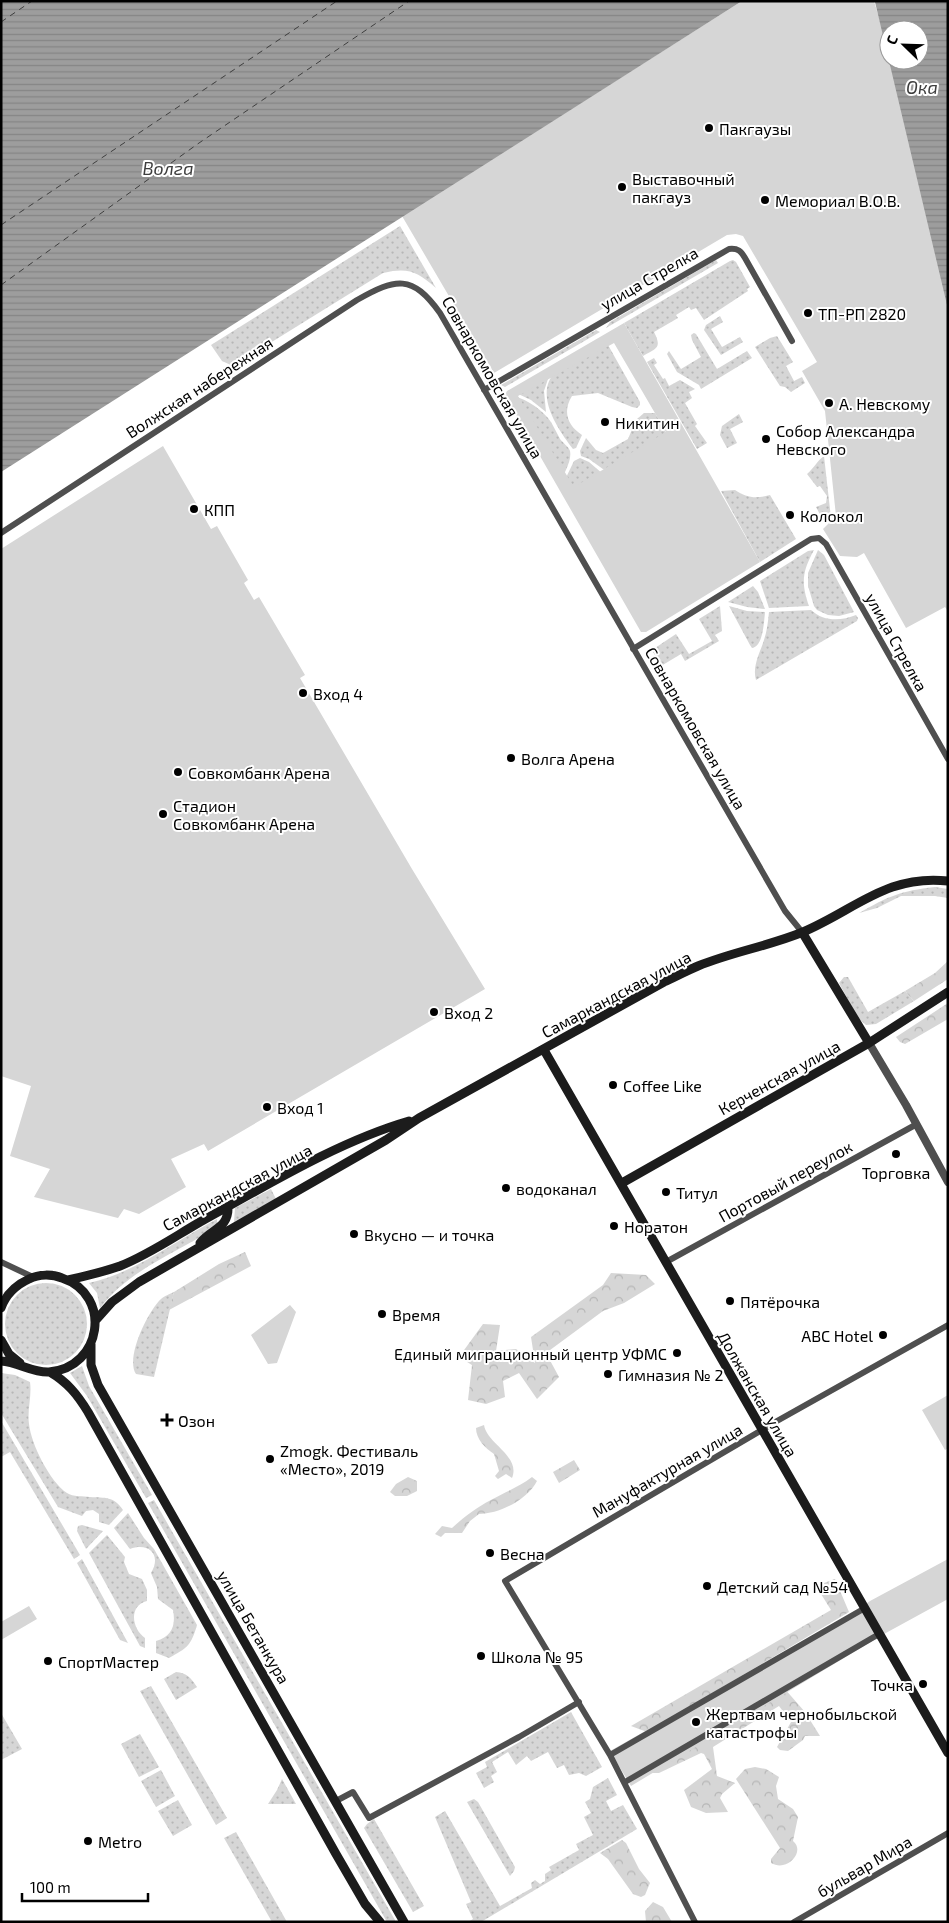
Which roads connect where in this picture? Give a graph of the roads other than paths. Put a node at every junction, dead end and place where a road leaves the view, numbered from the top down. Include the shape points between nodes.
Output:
1 (419, 288) joint
2 (792, 341) dead end
3 (484, 390) junction
4 (1, 533) edge
5 (633, 649) junction
6 (948, 759) edge
7 (948, 882) edge
8 (802, 932) junction
9 (948, 992) edge
10 (870, 1043) junction
11 (544, 1050) junction
12 (419, 1118) junction
13 (916, 1124) junction
14 (948, 1182) edge
15 (622, 1183) junction
16 (228, 1206) junction
17 (196, 1249) junction
18 (1, 1262) edge
19 (666, 1262) junction
20 (33, 1277) junction
21 (68, 1280) junction
22 (1, 1308) edge
23 (96, 1321) junction
24 (948, 1325) edge
25 (1, 1340) edge
26 (91, 1344) junction
27 (1, 1361) edge
28 (22, 1365) junction
29 (50, 1372) junction
30 (762, 1430) junction
31 (866, 1608) junction
32 (879, 1634) junction
33 (578, 1702) junction
34 (948, 1753) edge
35 (610, 1755) junction
36 (625, 1782) junction
37 (336, 1800) junction
38 (948, 1833) edge
39 (366, 1904) junction
40 (372, 1922) edge
41 (380, 1922) edge
42 (404, 1922) edge
43 (695, 1922) edge
44 (794, 1922) edge

1 - 3 street, Совнаркомовская улица via 440,313
1 - 4 street, Волжская набережная via 395,283 380,286 356,300
2 - 3 street, улица Стрелка via 745,258 735,248
3 - 5 street, Совнаркомовская улица
5 - 6 street, улица Стрелка via 811,539 821,539
5 - 8 street, Совнаркомовская улица via 785,911
7 - 8 main road, Самаркандская улица via 924,880 900,884
8 - 10 main road, Совнаркомовская улица
8 - 11 main road, Самаркандская улица via 699,966 655,987
9 - 10 main road, Керченская улица
10 - 13 street, Совнаркомовская улица
10 - 15 main road, Керченская улица
11 - 12 main road, Самаркандская улица
11 - 15 main road, Должанская улица
12 - 16 main road, Самаркандская улица via 383,1128
12 - 17 main road, Самаркандская улица
13 - 14 street, Совнаркомовская улица
13 - 19 street, Портовый переулок
15 - 19 main road, Должанская улица
16 - 17 main road via 229,1215 225,1222
16 - 21 main road, Самаркандская улица via 121,1266
17 - 23 main road, Самаркандская улица via 125,1291
18 - 20 street
19 - 30 main road, Должанская улица
20 - 21 main road via 57,1276
20 - 22 main road via 10,1291
21 - 23 main road via 88,1297
23 - 26 main road
24 - 30 street, Мануфактурная улица
25 - 28 main road via 9,1354
26 - 29 main road via 74,1364
26 - 37 main road, улица Бетанкура via 91,1365 98,1385
27 - 28 main road
28 - 29 main road
29 - 39 main road via 64,1380 88,1412
30 - 31 main road, Должанская улица
30 - 33 street, Мануфактурная улица via 505,1581
31 - 32 main road, Должанская улица
31 - 35 street
32 - 34 main road, Должанская улица
32 - 36 street
33 - 35 street
33 - 37 street via 369,1818 352,1792
35 - 36 street
36 - 43 street
37 - 42 main road, улица Бетанкура
38 - 44 street, бульвар Мира
39 - 40 main road
39 - 41 main road

